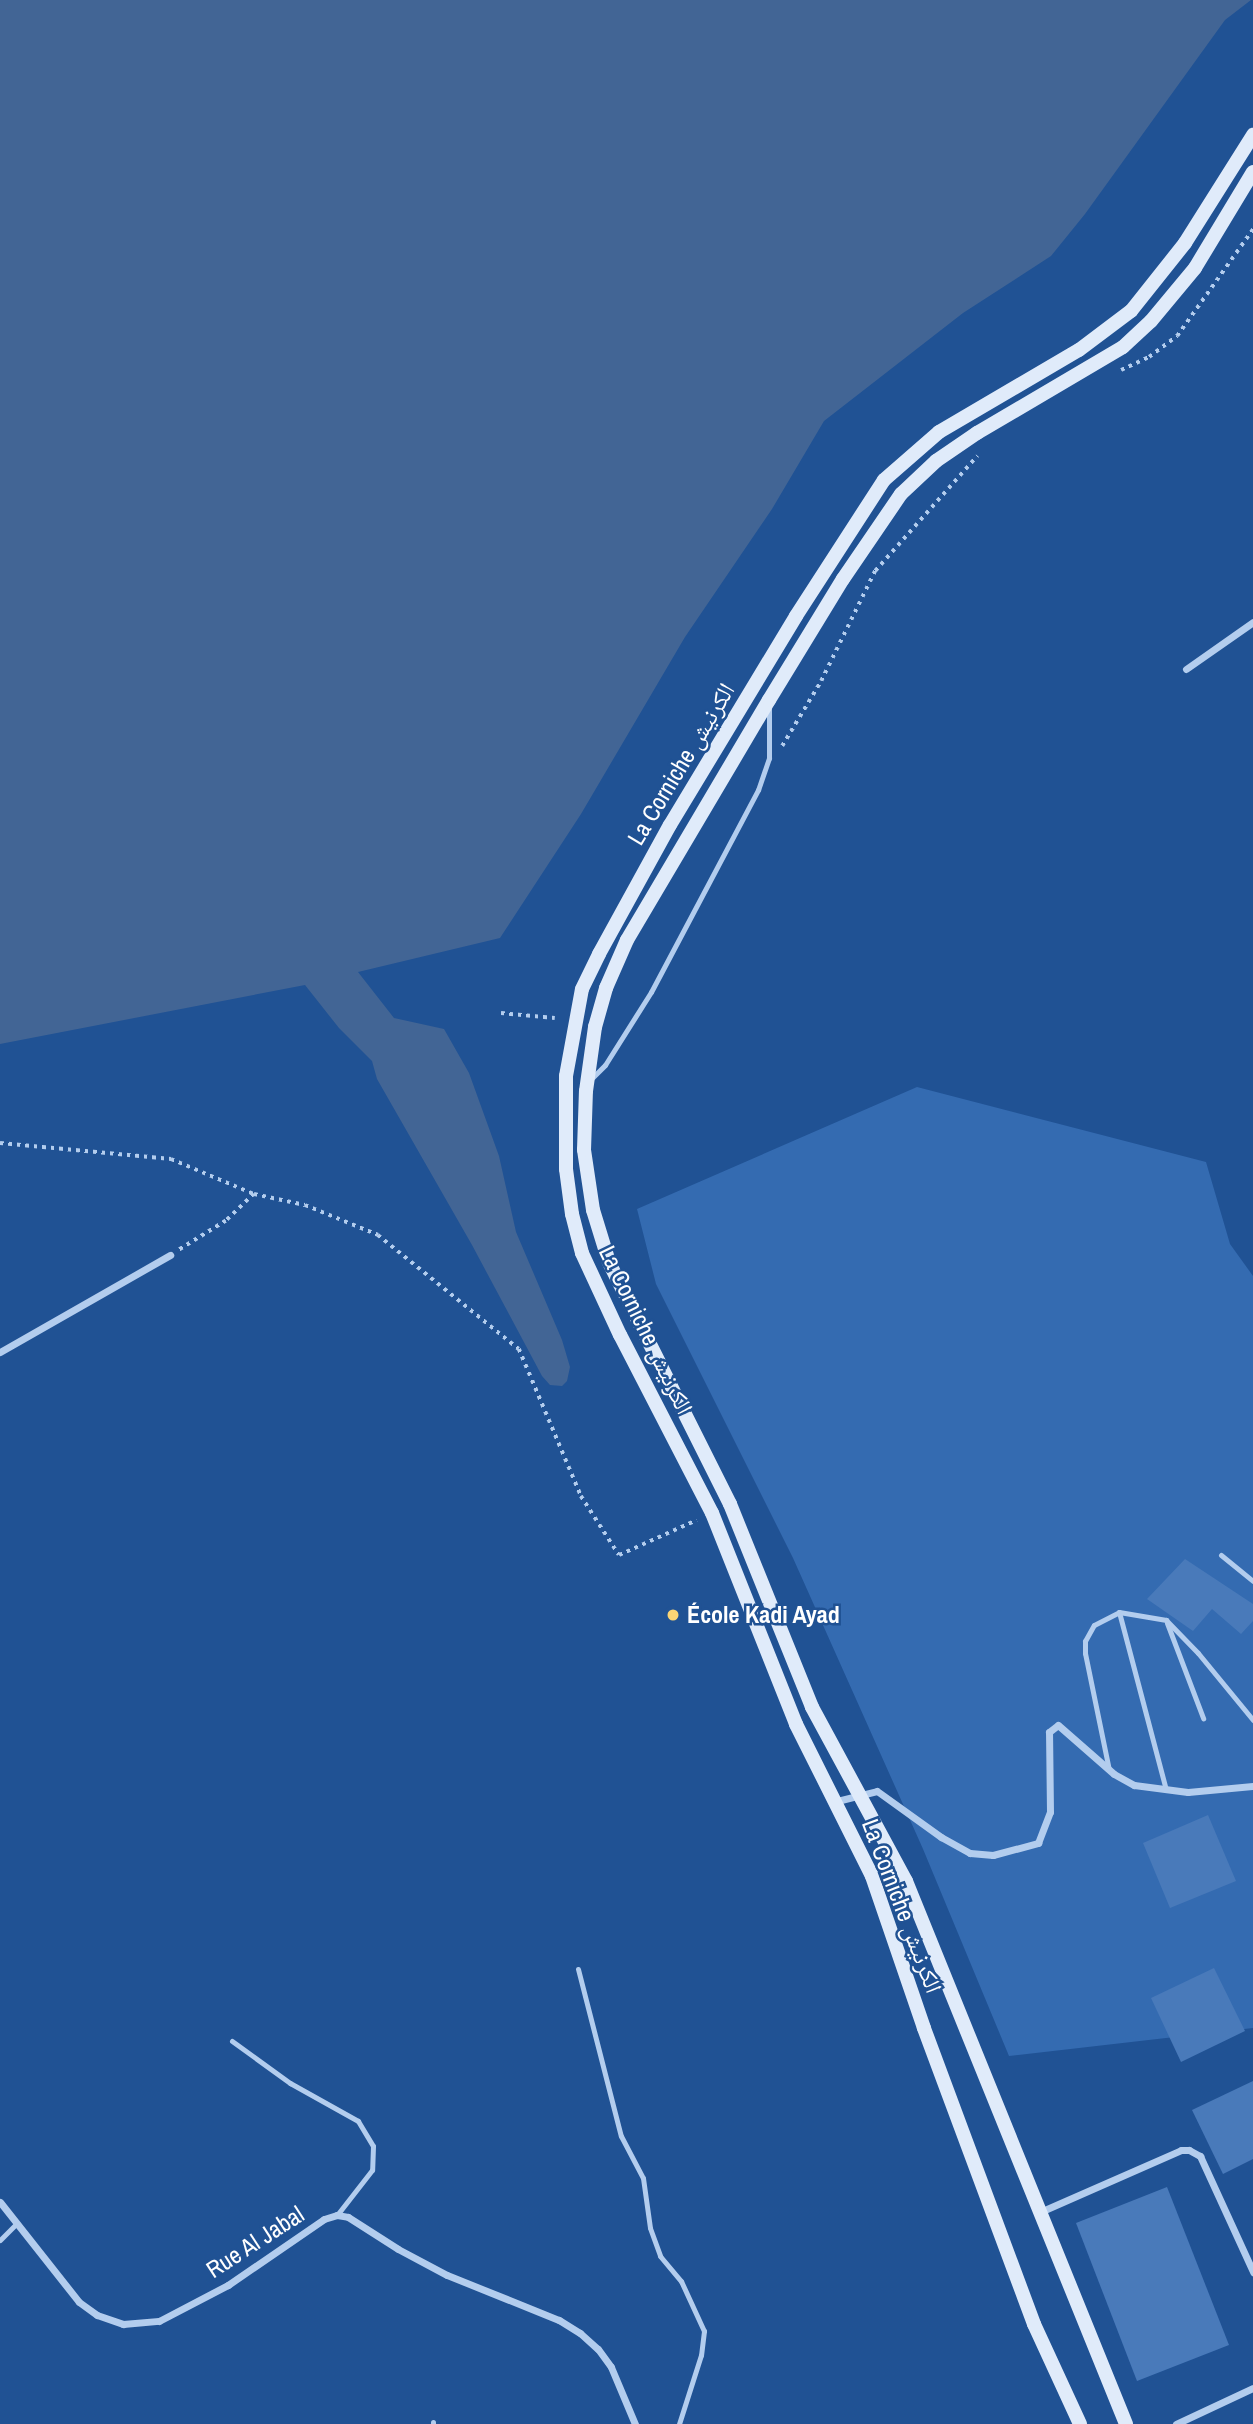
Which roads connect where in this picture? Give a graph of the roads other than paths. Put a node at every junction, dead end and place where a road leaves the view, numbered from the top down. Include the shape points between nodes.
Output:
1 (1253, 135) edge
2 (1253, 173) edge
3 (1253, 622) edge
4 (1186, 669) dead end
5 (769, 700) junction
6 (587, 1083) junction
7 (170, 1255) road end
8 (0, 1352) edge
9 (1222, 1555) dead end
10 (1253, 1581) edge
11 (1119, 1612) junction
12 (1166, 1620) junction
13 (1203, 1718) dead end
14 (1253, 1720) edge
15 (1109, 1770) junction
16 (1253, 1786) edge
17 (1166, 1790) junction
18 (859, 1795) junction
19 (836, 1801) junction
20 (578, 1969) dead end
21 (232, 2041) dead end
22 (0, 2202) edge
23 (1039, 2212) junction
24 (337, 2215) junction
25 (17, 2223) junction
26 (0, 2240) edge
27 (1253, 2273) edge
28 (1253, 2388) edge
29 (635, 2424) edge
30 (679, 2424) edge
31 (1080, 2424) edge
32 (1126, 2424) edge
33 (1176, 2424) edge

1 - 19 main road, La Corniche الكرنيش via 1185,243 1131,311 1079,350 939,432 884,480 670,825 582,989 566,1076 564,1132 572,1214 582,1253 717,1522 791,1713
2 - 5 main road, La Corniche الكرنيش via 1195,268 1123,347 977,433 936,461 901,494
3 - 4 street
5 - 6 main road, La Corniche الكرنيش via 627,940 598,1014
5 - 6 lane via 772,740 758,790 651,992 605,1065
6 - 18 main road, La Corniche الكرنيش via 584,1150 593,1210 609,1262 730,1504 812,1707
7 - 8 street
9 - 10 lane
11 - 12 lane
11 - 15 lane via 1094,1625 1085,1641
11 - 17 lane
12 - 13 lane
12 - 14 lane
15 - 17 street via 1134,1785
15 - 18 street via 1069,1733 1053,1726 1049,1731 1050,1812 1038,1843 993,1856 970,1853 941,1837 877,1791
16 - 17 street
18 - 19 street
18 - 23 main road, La Corniche الكرنيش via 906,1881
19 - 31 main road, La Corniche الكرنيش via 872,1876 1034,2324
20 - 30 lane via 621,2136 643,2178 660,2256 681,2281 704,2330 701,2355
21 - 24 lane via 290,2084 358,2121 373,2146 372,2170
22 - 25 street, Rue Al Jabal
23 - 27 street via 1189,2150 1200,2155
23 - 32 main road, La Corniche الكرنيش
24 - 25 street, Rue Al Jabal via 324,2219 228,2285 159,2321 140,2324 112,2322 79,2302
24 - 29 street, Rue Al Jabal via 447,2274 580,2333 611,2367
25 - 26 lane
28 - 33 street

